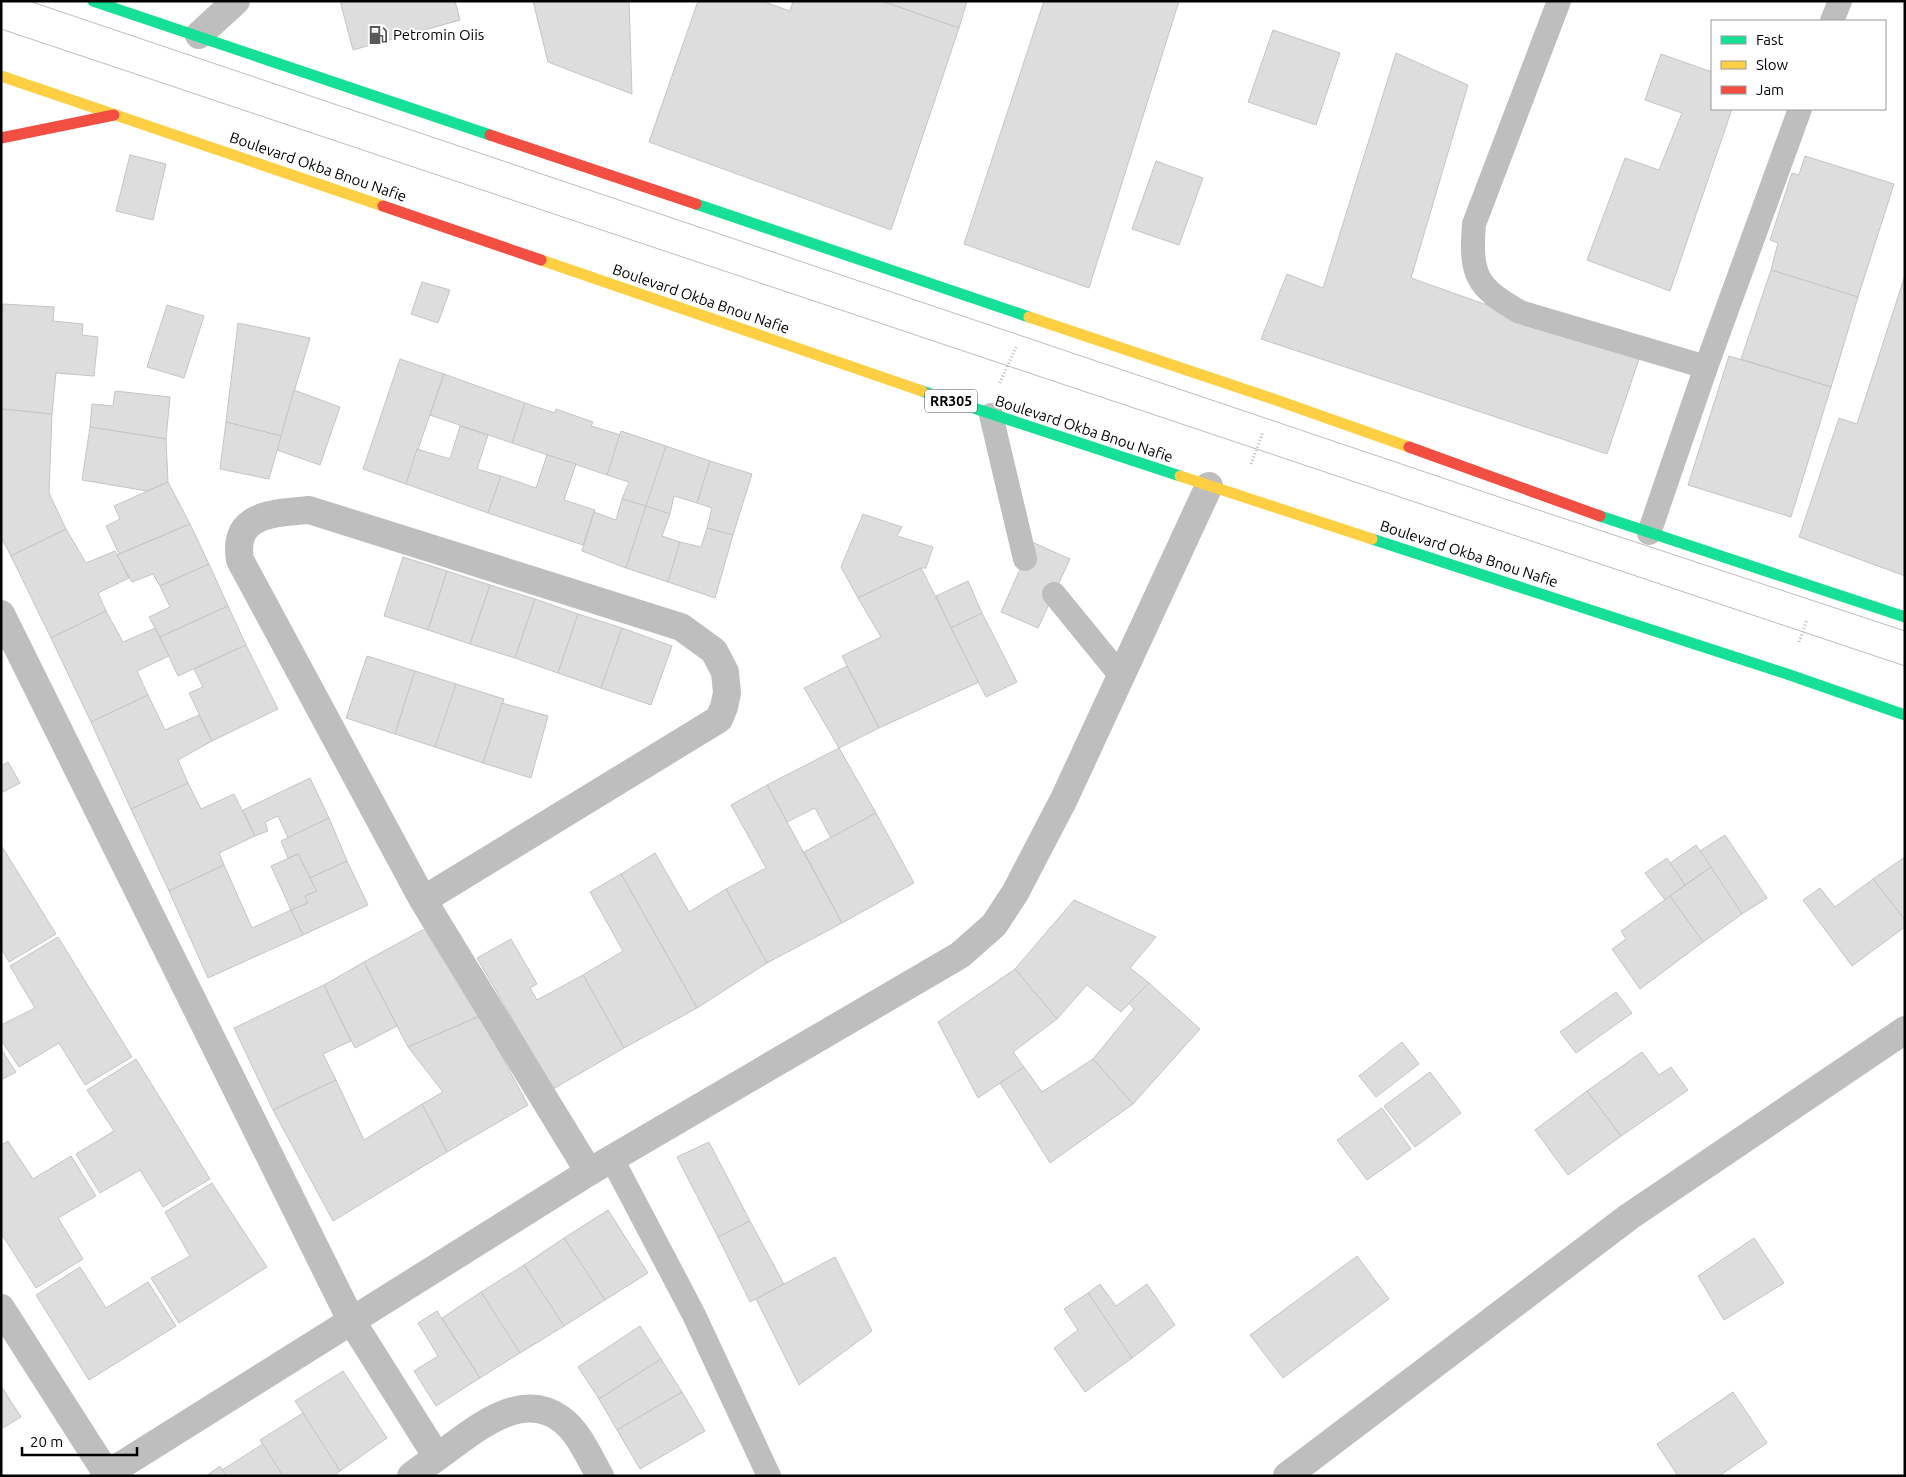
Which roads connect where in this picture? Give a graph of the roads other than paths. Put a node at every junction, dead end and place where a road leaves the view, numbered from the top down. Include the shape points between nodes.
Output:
1 (93, 1) edge
2 (236, 1) edge
3 (1559, 1) edge
4 (1840, 1) edge
5 (1832, 20) edge
6 (198, 36) junction
7 (1, 76) edge
8 (1800, 110) edge
9 (114, 115) junction
10 (1, 138) edge
11 (1706, 367) junction
12 (989, 414) junction
13 (1209, 486) junction
14 (1650, 533) junction
15 (1025, 560) dead end
16 (1054, 594) dead end
17 (1, 614) edge
18 (1905, 618) edge
19 (1121, 676) junction
20 (1905, 715) edge
21 (423, 900) junction
22 (1905, 1030) edge
23 (600, 1165) junction
24 (1, 1308) edge
25 (351, 1320) junction
26 (437, 1458) junction
27 (105, 1475) edge
28 (410, 1476) edge
29 (600, 1476) edge
30 (769, 1476) edge
31 (1287, 1476) edge

1 - 6 main road
2 - 6 street
3 - 11 lane via 1474,224 1472,253 1482,285 1520,312
4 - 5 lane
6 - 14 main road via 1276,400
7 - 9 main road, Boulevard Okba Bnou Nafie / RR305
8 - 11 lane
9 - 10 main road
9 - 12 main road, Boulevard Okba Bnou Nafie / RR305
11 - 14 lane
12 - 13 main road, Boulevard Okba Bnou Nafie / RR305
12 - 15 lane
13 - 19 street
13 - 20 main road, Boulevard Okba Bnou Nafie / RR305
14 - 18 main road
16 - 19 lane
17 - 25 street
19 - 23 street via 1064,799 1015,893 994,924 960,954
21 - 21 street via 719,719 727,693 725,672 714,651 682,627 309,510 254,519 241,535 240,560
21 - 23 street
22 - 31 street via 1630,1216
23 - 25 street
23 - 30 lane via 694,1315
24 - 27 street
25 - 26 street
25 - 27 street
26 - 28 street
26 - 29 street via 501,1414 540,1408 561,1418

